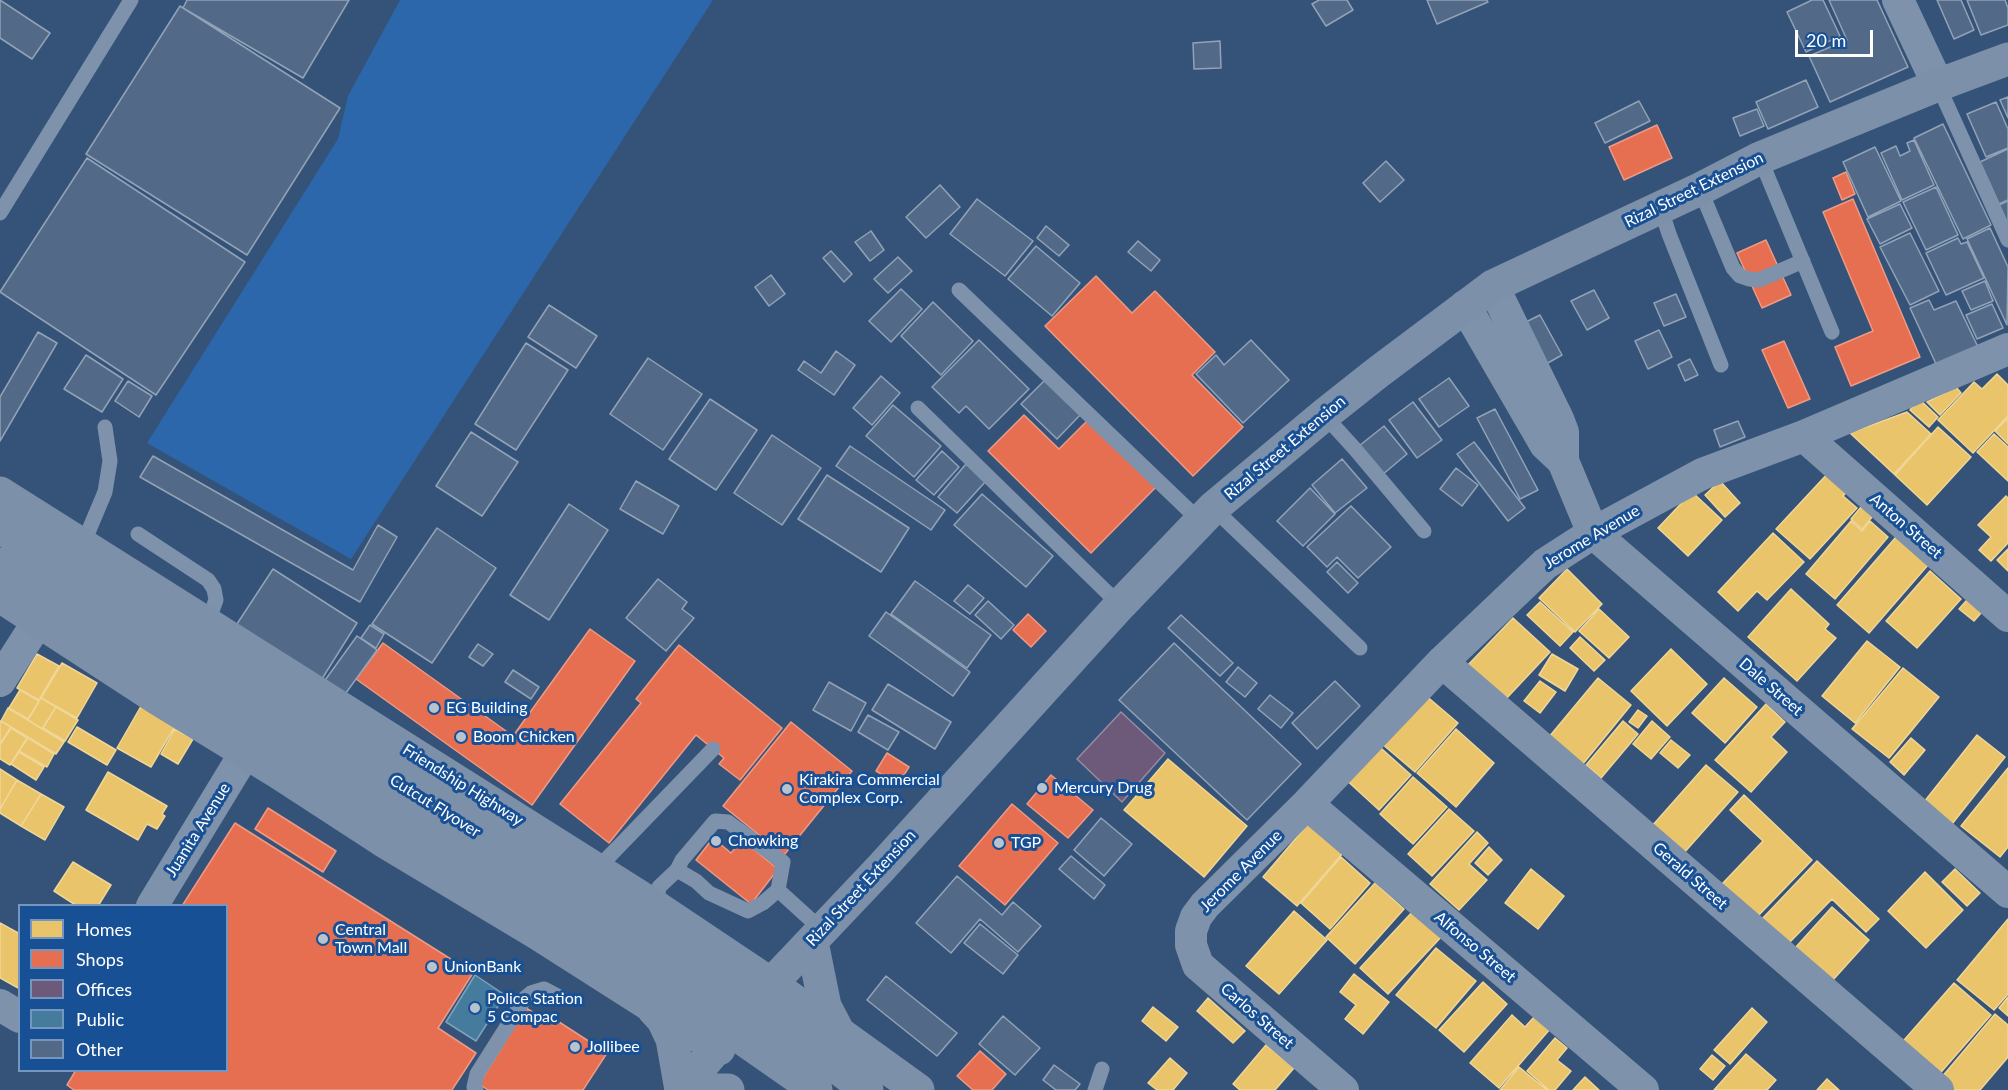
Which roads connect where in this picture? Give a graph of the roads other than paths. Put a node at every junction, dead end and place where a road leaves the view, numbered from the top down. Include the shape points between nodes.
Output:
1 (131, 0) edge
2 (1898, 0) edge
3 (2008, 59) edge
4 (1938, 85) junction
5 (1760, 158) junction
6 (1700, 189) junction
7 (1660, 206) junction
8 (0, 213) edge
9 (2008, 240) edge
10 (1803, 261) junction
11 (1493, 286) junction
12 (960, 290) dead end
13 (1465, 306) junction
14 (1832, 332) dead end
15 (1507, 350) junction
16 (2007, 352) edge
17 (1721, 365) dead end
18 (918, 408) dead end
19 (1324, 415) junction
20 (105, 427) dead end
21 (1804, 436) junction
22 (0, 493) edge
23 (1207, 515) junction
24 (0, 527) edge
25 (1424, 531) dead end
26 (1593, 533) junction
27 (138, 534) dead end
28 (80, 543) junction
29 (0, 564) edge
30 (0, 596) edge
31 (1120, 605) junction
32 (2008, 616) edge
33 (39, 620) junction
34 (207, 624) junction
35 (1360, 648) dead end
36 (1442, 662) junction
37 (272, 664) junction
38 (0, 681) edge
39 (236, 747) junction
40 (713, 749) dead end
41 (1307, 804) junction
42 (589, 865) junction
43 (677, 870) junction
44 (778, 890) junction
45 (2008, 892) edge
46 (153, 904) edge
47 (656, 907) junction
48 (1191, 931) joint
49 (537, 933) junction
50 (817, 936) junction
51 (771, 984) junction
52 (561, 998) dead end
53 (0, 1005) edge
54 (650, 1005) junction
55 (18, 1016) edge
56 (838, 1032) junction
57 (717, 1047) junction
58 (1102, 1069) dead end
59 (476, 1090) edge
60 (681, 1090) edge
61 (701, 1090) edge
62 (728, 1090) edge
63 (778, 1090) edge
64 (816, 1090) edge
65 (867, 1090) edge
66 (918, 1090) edge
67 (1095, 1090) edge
68 (1343, 1090) edge
69 (1643, 1090) edge
70 (1938, 1090) edge

1 - 8 lane
2 - 4 street
3 - 4 main road, Rizal Street Extension
4 - 5 main road, Rizal Street Extension
4 - 9 lane
5 - 6 main road, Rizal Street Extension
5 - 10 lane
6 - 7 main road, Rizal Street Extension
6 - 10 lane via 1733,268 1740,276 1759,279
7 - 11 main road, Rizal Street Extension
7 - 17 lane
10 - 14 lane
11 - 13 main road, Rizal Street Extension
11 - 15 street, Dale Street
12 - 23 lane
13 - 15 street, Dale Street
13 - 19 main road, Rizal Street Extension
15 - 26 street, Dale Street via 1545,444 1563,461
16 - 21 street, Jerome Avenue
18 - 31 lane
19 - 23 main road, Rizal Street Extension
19 - 25 lane
20 - 28 lane via 110,461 105,492
21 - 26 street, Jerome Avenue via 1702,474
21 - 32 street, Anton Street
22 - 28 main road, Friendship Highway
23 - 31 main road, Rizal Street Extension
23 - 35 lane
24 - 65 main road, Cutcut Flyover via 466,826 672,953
26 - 36 street, Jerome Avenue via 1545,564
26 - 45 street, Dale Street
27 - 34 lane via 208,580 216,600
28 - 34 main road, Friendship Highway
29 - 64 main road, Cutcut Flyover via 452,854 657,980
30 - 33 main road
31 - 50 main road, Rizal Street Extension
33 - 38 street
33 - 39 main road
34 - 37 main road, Friendship Highway
36 - 41 street, Jerome Avenue
36 - 70 street, Gerald Street
37 - 39 main road via 257,665 242,674 222,703 222,727
37 - 42 main road, Friendship Highway
39 - 46 street, Juanita Avenue
39 - 49 main road
40 - 42 lane
41 - 48 street, Jerome Avenue via 1205,905
41 - 69 street, Alfonso Street
42 - 47 main road, Friendship Highway
42 - 49 main road via 580,903 572,916 554,929
43 - 44 lane via 709,893 748,911
43 - 44 lane via 715,821 728,822 783,862
43 - 47 lane via 659,887
44 - 50 lane
47 - 51 main road, Friendship Highway
48 - 68 street, Carlos Street via 1198,965
49 - 54 main road
50 - 51 main road, Rizal Street Extension
50 - 56 main road via 825,1006
51 - 56 main road, Friendship Highway
51 - 57 main road, Rizal Street Extension
52 - 59 lane via 544,989 525,998 477,1074
53 - 55 street
54 - 57 main road
54 - 60 main road via 672,1039
56 - 66 main road, Friendship Highway
57 - 60 main road, Rizal Street Extension
57 - 63 main road
58 - 67 lane
61 - 62 main road

